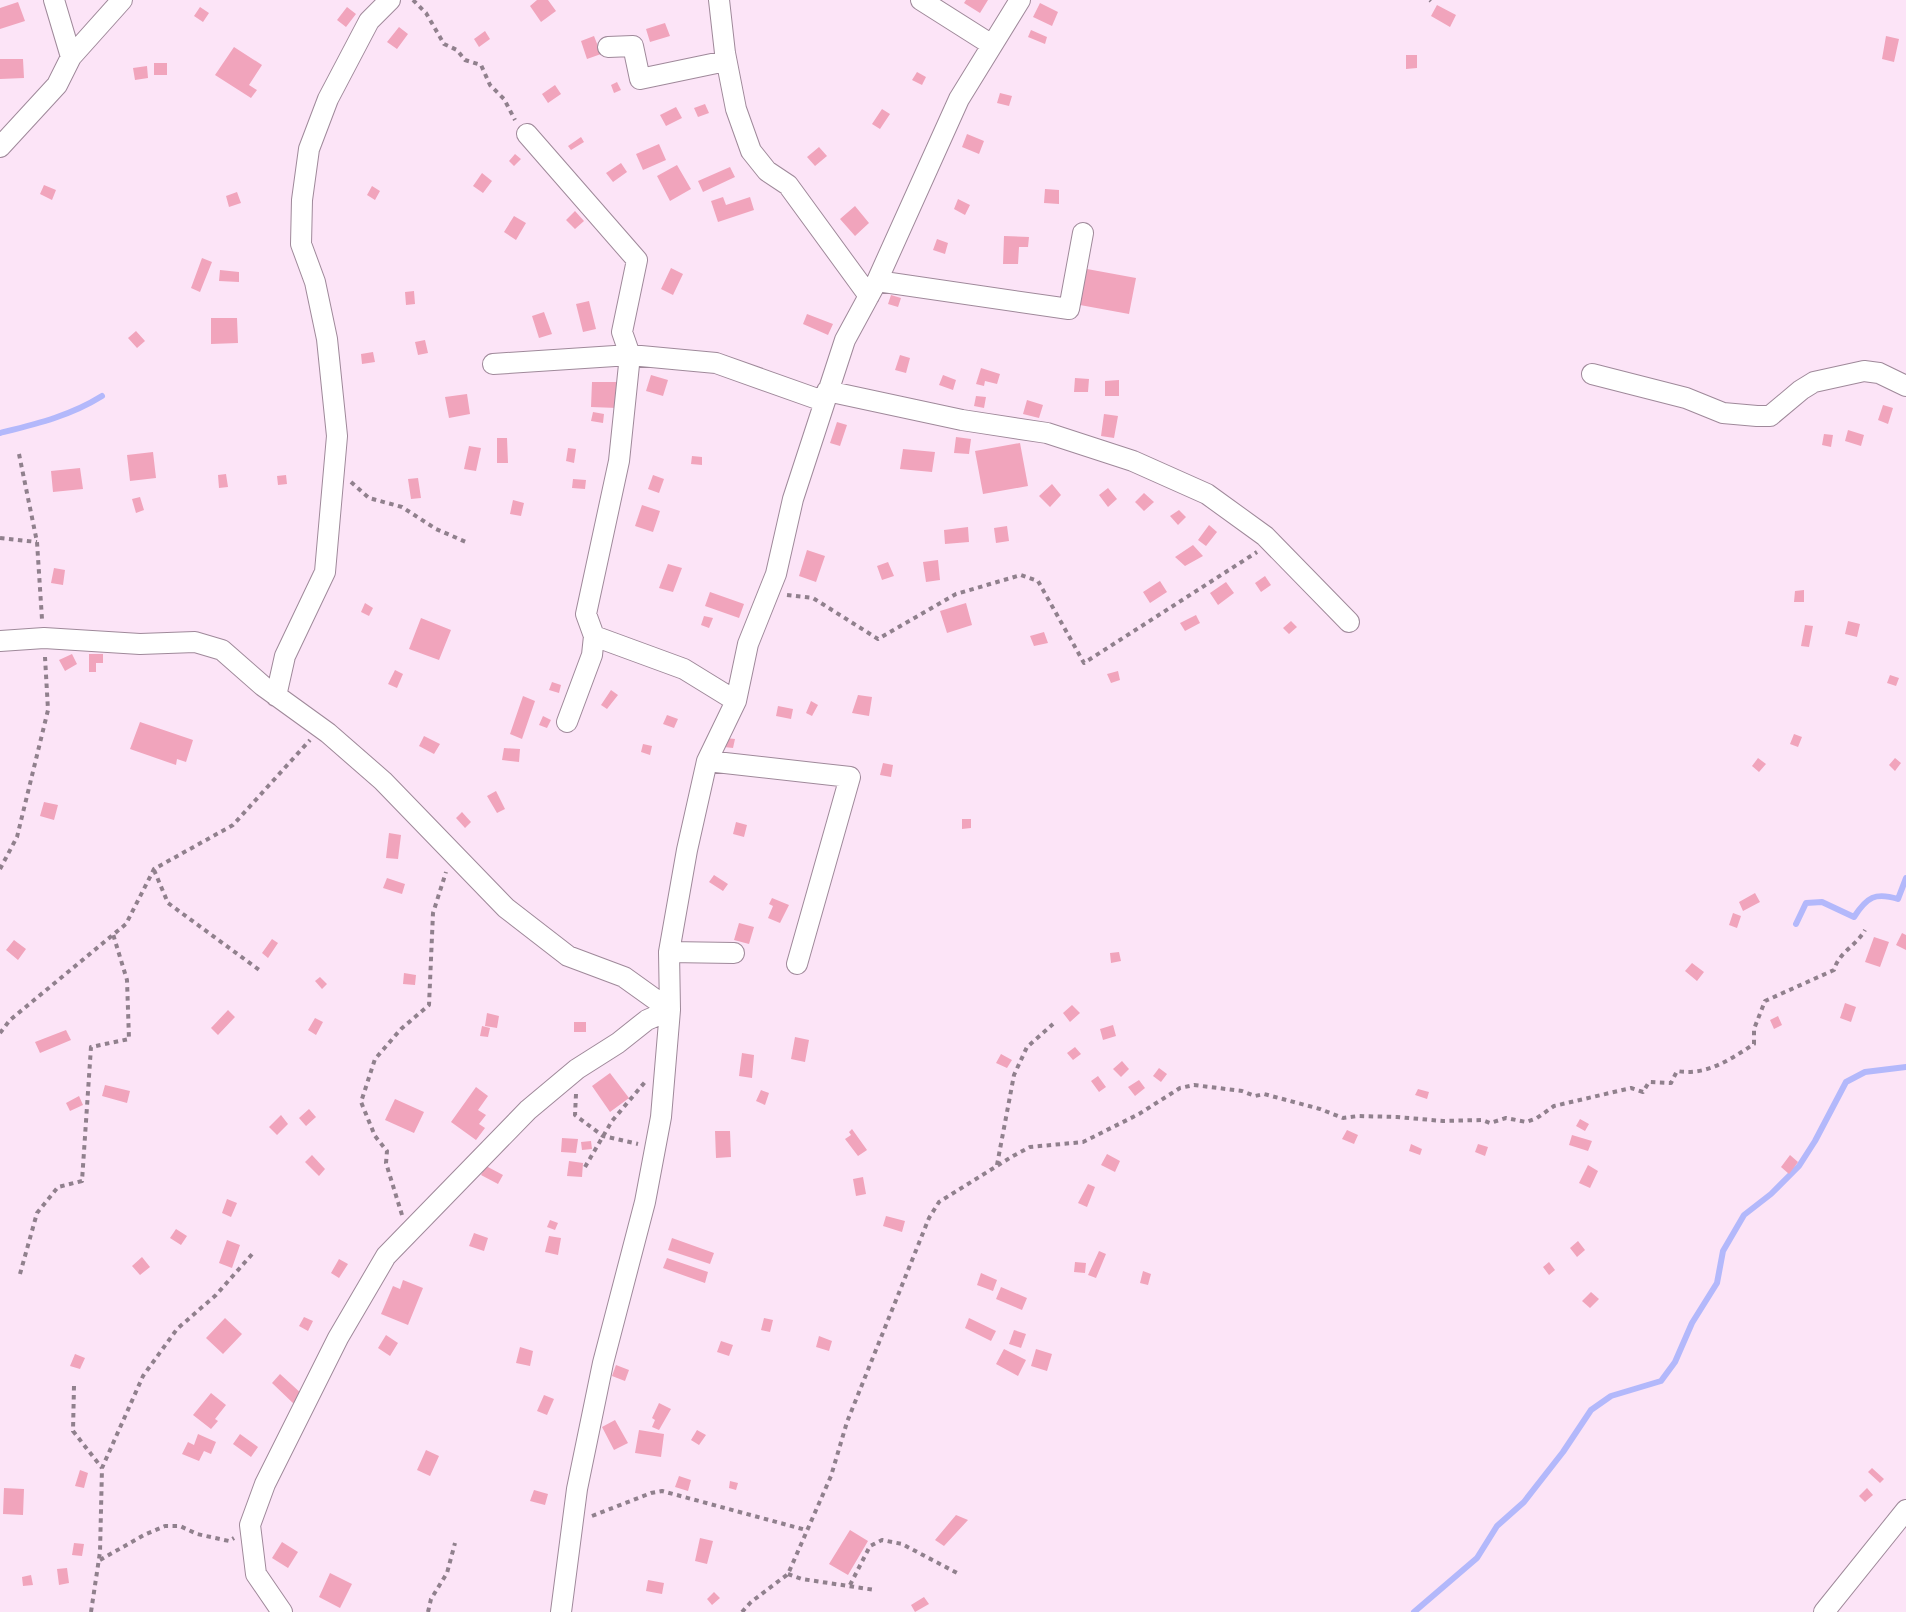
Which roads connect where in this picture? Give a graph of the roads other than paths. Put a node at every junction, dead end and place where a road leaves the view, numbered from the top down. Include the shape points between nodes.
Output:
1 (54, 0) edge
2 (122, 0) edge
3 (390, 0) edge
4 (719, 0) edge
5 (921, 0) edge
6 (1020, 0) edge
7 (992, 45) junction
8 (608, 47) dead end
9 (71, 57) junction
10 (726, 62) junction
11 (527, 134) road end
12 (0, 147) edge
13 (1083, 233) dead end
14 (873, 289) junction
15 (630, 355) junction
16 (493, 364) dead end
17 (1592, 374) dead end
18 (1906, 386) edge
19 (825, 396) junction
20 (1349, 622) dead end
21 (594, 636) junction
22 (0, 641) edge
23 (276, 696) junction
24 (736, 701) junction
25 (567, 722) dead end
26 (707, 760) junction
27 (669, 952) junction
28 (734, 953) dead end
29 (797, 964) dead end
30 (670, 1010) junction
31 (1906, 1510) edge
32 (282, 1612) edge
33 (561, 1612) edge
34 (1824, 1612) edge

1 - 9 street
2 - 9 street
3 - 23 street via 369,21 328,99 309,149 301,244 315,282 327,339 336,453 325,572 285,656
4 - 10 street
5 - 7 street
6 - 7 street
7 - 14 street via 959,99
8 - 10 street via 633,46 640,79
9 - 12 street via 57,85
10 - 14 street via 736,109 751,151 767,171 788,185
11 - 15 street via 637,260 622,332
13 - 14 street via 1069,309
14 - 19 street via 845,340
15 - 16 street
15 - 19 street via 716,363
15 - 21 street via 619,461 586,614
17 - 18 street via 1686,398 1723,413 1757,416 1770,416 1814,382 1864,371 1879,373
19 - 20 street via 1047,433 1123,458 1207,494 1265,536
19 - 24 street via 768,593 748,644
21 - 24 street via 684,669
21 - 25 street
22 - 23 street via 44,638 140,644 195,642 222,650
23 - 30 street via 328,733 383,781 506,908 568,956 624,977
24 - 26 street
26 - 27 street
26 - 29 street via 850,777
27 - 28 street
27 - 30 street
30 - 32 street via 647,1020 528,1110 386,1256 338,1338 265,1484 250,1525 256,1574
30 - 33 street via 655,1151 603,1363 577,1490
31 - 34 street

